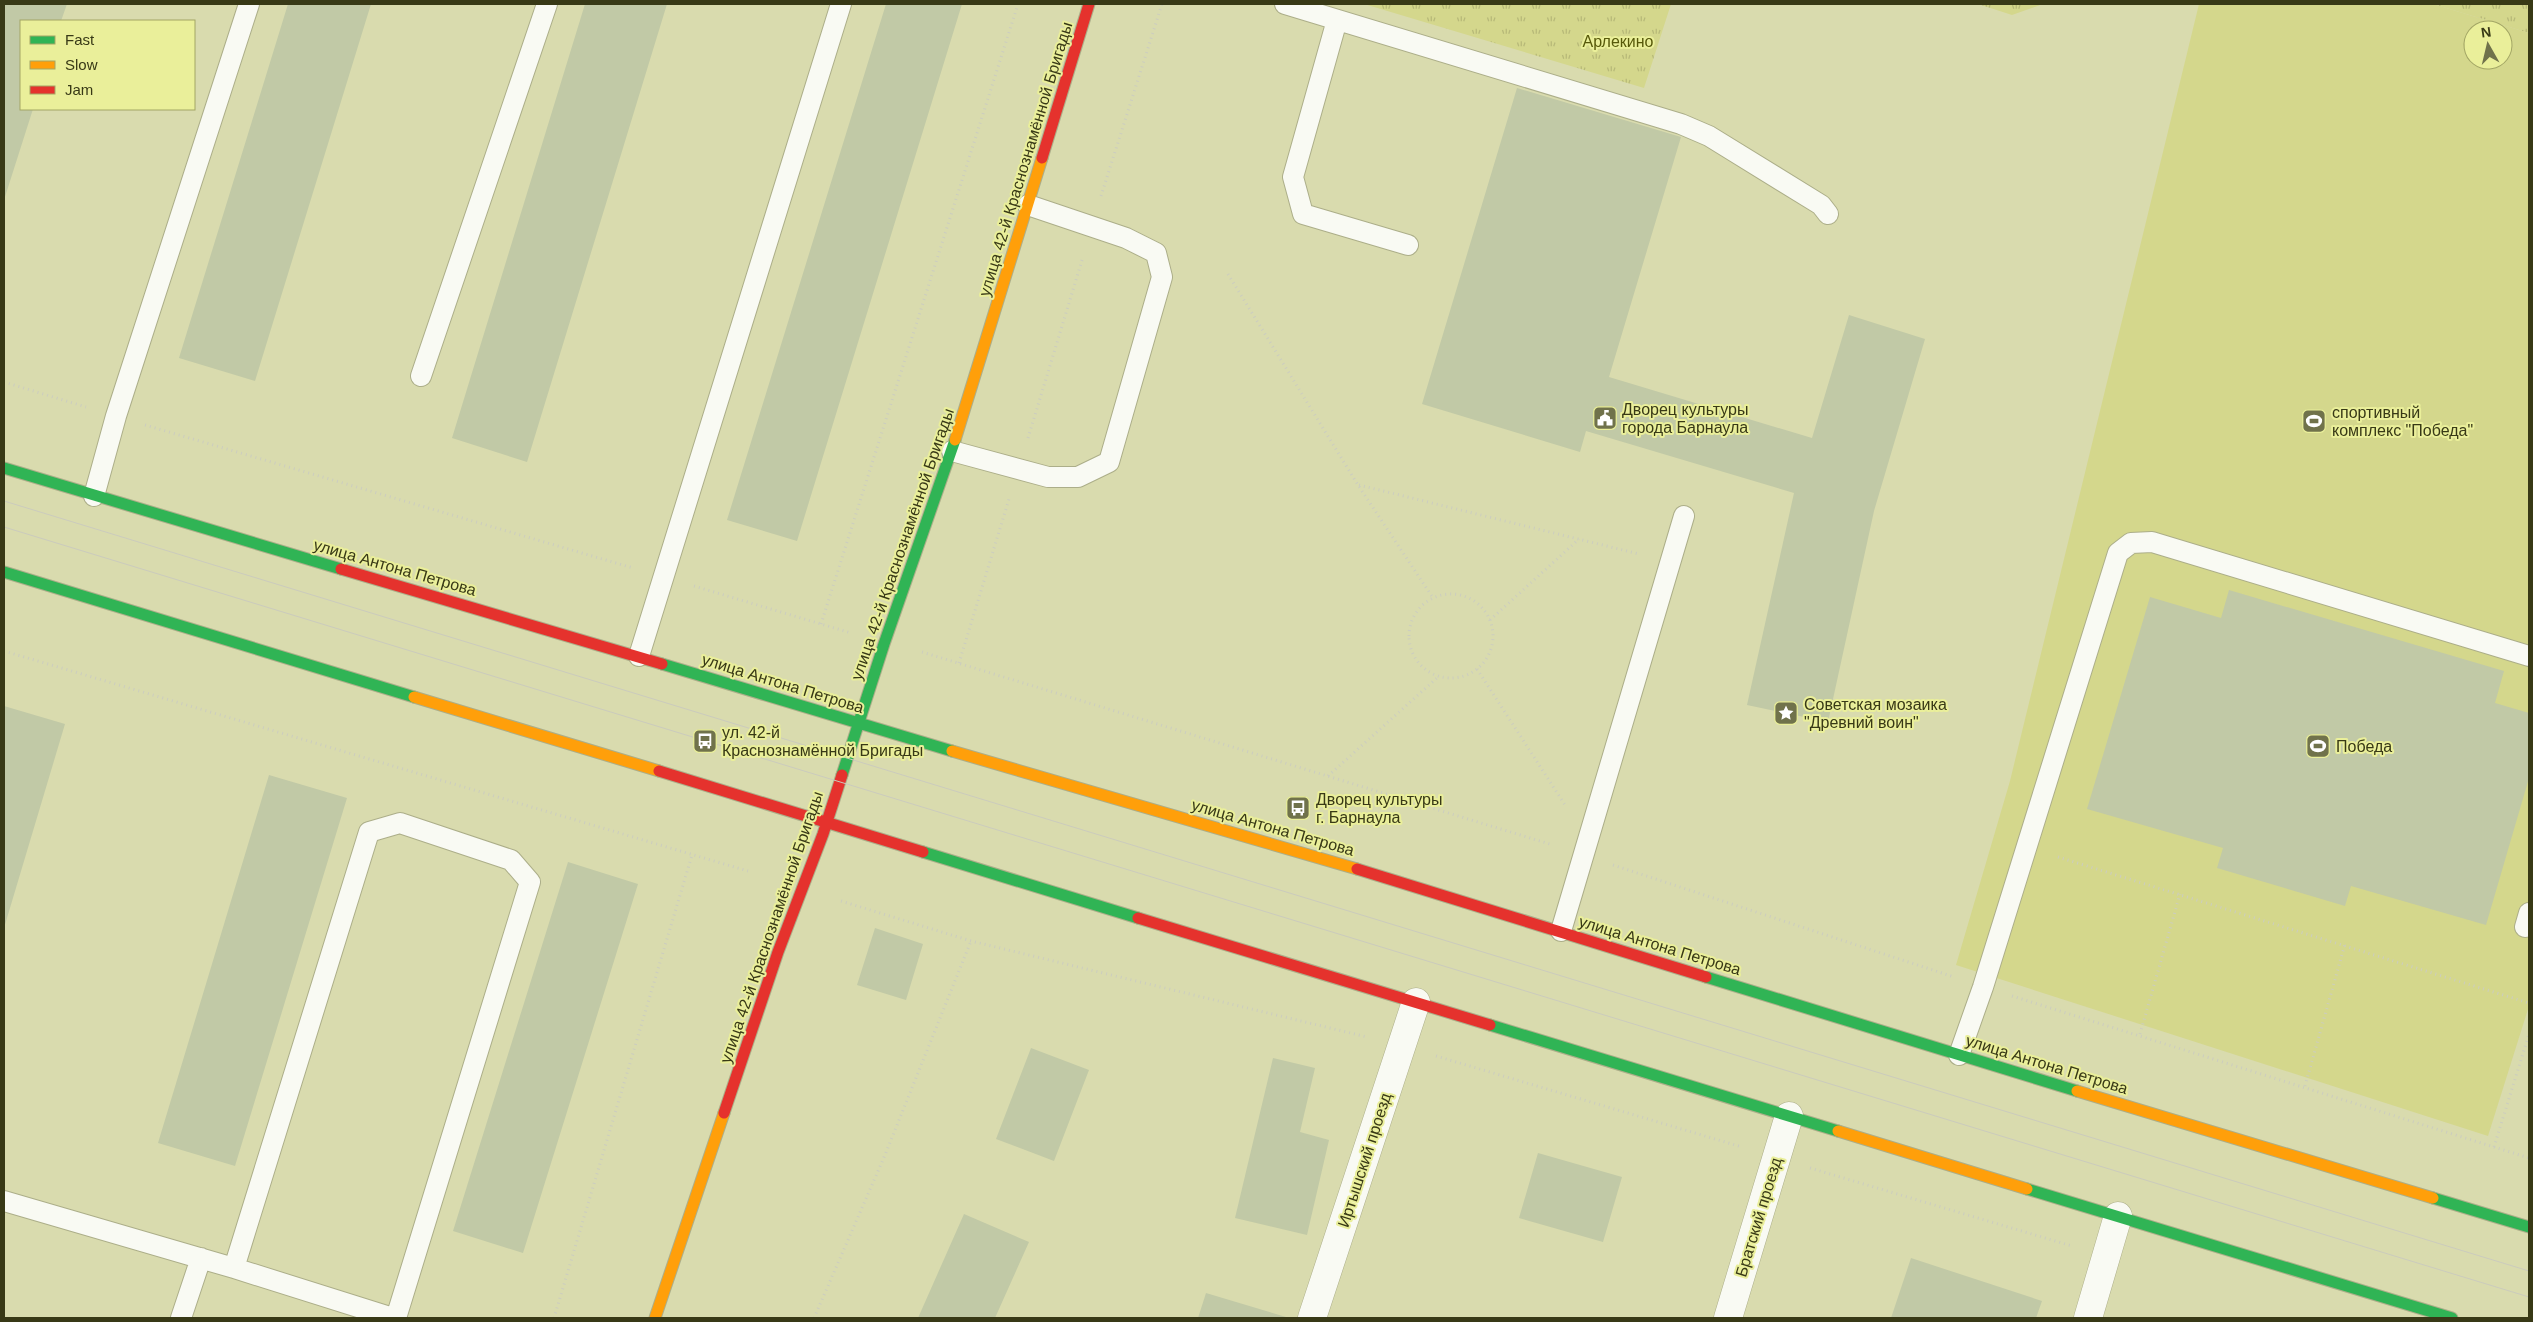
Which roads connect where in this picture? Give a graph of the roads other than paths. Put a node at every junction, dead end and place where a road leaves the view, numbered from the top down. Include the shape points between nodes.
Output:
1 (249, 4) edge
2 (546, 4) edge
3 (841, 4) edge
4 (1089, 4) edge
5 (1285, 4) edge
6 (1337, 20) junction
7 (1028, 205) junction
8 (1828, 214) dead end
9 (1408, 245) dead end
10 (420, 376) dead end
11 (952, 451) junction
12 (4, 468) edge
13 (94, 496) junction
14 (1684, 516) dead end
15 (4, 572) edge
16 (639, 656) junction
17 (2529, 656) edge
18 (858, 722) junction
19 (826, 823) junction
20 (1561, 931) junction
21 (1416, 1002) junction
22 (1959, 1055) junction
23 (1789, 1116) junction
24 (4, 1201) edge
25 (2118, 1216) junction
26 (2529, 1227) edge
27 (201, 1258) junction
28 (234, 1268) junction
29 (181, 1318) edge
30 (395, 1318) edge
31 (655, 1318) edge
32 (1312, 1318) edge
33 (1728, 1318) edge
34 (2088, 1318) edge
35 (2452, 1318) edge

1 - 13 lane via 116,416
2 - 10 lane
3 - 16 lane
4 - 7 main road, улица 42-й Краснознамённой Бригады
5 - 6 lane
6 - 8 lane via 1681,124 1709,136 1821,206
6 - 9 lane via 1293,177 1303,214
7 - 11 main road, улица 42-й Краснознамённой Бригады
7 - 11 lane via 1126,238 1156,253 1162,277 1109,462 1078,476 1048,477
11 - 18 main road, улица 42-й Краснознамённой Бригады
12 - 13 main road, улица Антона Петрова
13 - 16 main road, улица Антона Петрова
14 - 20 lane
15 - 19 main road
16 - 18 main road, улица Антона Петрова
17 - 22 lane via 2152,542 2132,543 2118,553
18 - 19 main road, улица 42-й Краснознамённой Бригады
18 - 20 main road, улица Антона Петрова
19 - 21 main road
19 - 31 main road, улица 42-й Краснознамённой Бригады via 778,952
20 - 22 main road, улица Антона Петрова
21 - 23 main road
21 - 32 street, Иртышский проезд
22 - 26 main road, улица Антона Петрова
23 - 25 main road
23 - 33 street, Братский проезд
24 - 27 lane
25 - 34 street
25 - 35 main road
27 - 28 lane
27 - 29 lane
28 - 30 lane
28 - 30 lane via 369,832 400,823 511,860 530,882

